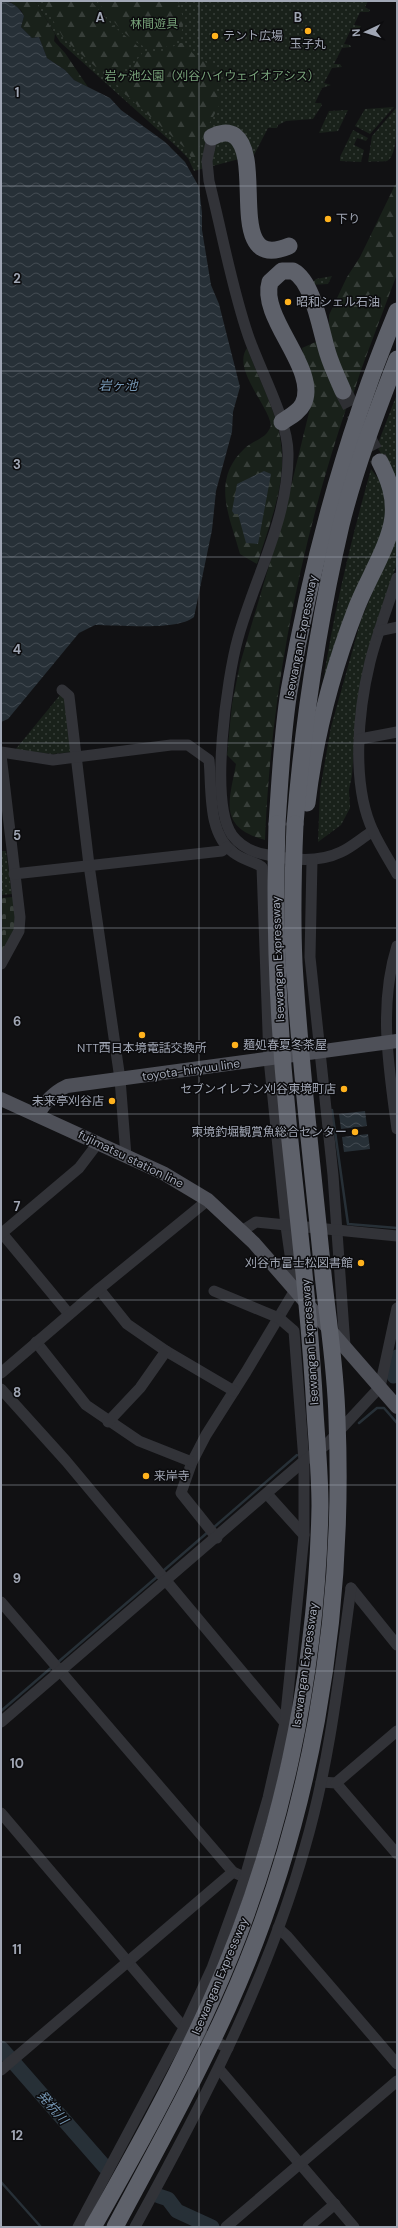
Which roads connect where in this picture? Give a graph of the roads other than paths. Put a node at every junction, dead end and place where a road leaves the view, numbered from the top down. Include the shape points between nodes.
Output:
1 (212, 137) joint
2 (283, 243) dead end
3 (397, 296) edge
4 (397, 310) edge
5 (397, 359) edge
6 (376, 361) junction
7 (343, 391) tunnel mouth
8 (282, 422) junction
9 (380, 462) tunnel mouth
10 (396, 585) edge
11 (397, 627) edge
12 (379, 632) junction
13 (62, 690) dead end
14 (397, 732) edge
15 (360, 739) junction
16 (1, 754) edge
17 (76, 758) junction
18 (299, 826) junction
19 (372, 831) junction
20 (227, 848) junction
21 (312, 860) junction
22 (90, 865) junction
23 (396, 870) edge
24 (14, 874) junction
25 (397, 946) edge
26 (1, 964) edge
27 (392, 1041) edge
28 (321, 1052) junction
29 (269, 1059) junction
30 (120, 1079) junction
31 (1, 1099) edge
32 (37, 1115) junction
33 (397, 1130) edge
34 (98, 1143) junction
35 (126, 1156) junction
36 (208, 1200) junction
37 (286, 1226) junction
38 (336, 1230) junction
39 (242, 1231) junction
40 (2, 1233) edge
41 (397, 1236) edge
42 (99, 1289) junction
43 (295, 1290) junction
44 (214, 1291) dead end
45 (397, 1308) edge
46 (69, 1314) junction
47 (279, 1318) junction
48 (36, 1342) junction
49 (345, 1346) junction
50 (166, 1351) junction
51 (1, 1373) edge
52 (380, 1387) junction
53 (1, 1389) edge
54 (234, 1391) junction
55 (397, 1407) edge
56 (108, 1422) junction
57 (304, 1461) junction
58 (192, 1462) junction
59 (267, 1494) junction
60 (304, 1535) junction
61 (216, 1536) junction
62 (161, 1576) junction
63 (1, 1602) edge
64 (397, 1645) edge
65 (56, 1667) junction
66 (1, 1722) edge
67 (285, 1723) junction
68 (397, 1731) edge
69 (321, 1782) junction
70 (336, 1783) junction
71 (1, 1813) edge
72 (397, 1854) edge
73 (233, 1872) junction
74 (245, 1877) junction
75 (291, 1896) junction
76 (278, 1928) junction
77 (128, 1962) junction
78 (185, 2026) junction
79 (228, 2048) junction
80 (8, 2064) edge
81 (397, 2064) edge
82 (219, 2069) junction
83 (397, 2081) edge
84 (300, 2164) junction
85 (335, 2204) junction
86 (78, 2227) edge
87 (93, 2227) edge
88 (115, 2227) edge
89 (135, 2227) edge
90 (226, 2227) edge
91 (308, 2227) edge
92 (354, 2227) edge

1 - 2 highway via 227,133 238,138 242,144 248,165 250,231 258,244 270,250
1 - 8 street via 207,162 209,181 247,332
3 - 6 highway
4 - 6 highway, Isewangan Expressway
5 - 18 highway, Isewangan Expressway via 360,460 335,553 308,694 300,755
6 - 87 highway, Isewangan Expressway, bridge via 344,452 313,571 289,692 277,824 275,892 282,1039 306,1287 320,1503 313,1622 305,1684 282,1796 244,1922 213,1998 176,2075
7 - 8 highway via 328,353 319,315 302,277 293,271 282,272 270,282 269,301 301,372 306,390 302,405
8 - 21 street via 288,450 286,478 273,536 234,655 222,730 222,803 232,835 245,847 260,854
9 - 18 highway via 393,497 391,529 356,609 335,672
10 - 12 street
11 - 12 street
12 - 15 street via 370,663
13 - 17 street via 68,696
14 - 15 street
15 - 19 street via 362,791
16 - 17 street via 53,760
16 - 24 street
17 - 20 street via 171,744 188,746 209,760 215,824
17 - 22 street
18 - 88 highway, Isewangan Expressway, bridge via 293,888 294,959 300,1048 337,1416 339,1503 336,1568 323,1684 300,1799 284,1857 260,1927 229,2005 192,2083
19 - 21 street via 341,852
19 - 23 street
20 - 22 street via 222,851
20 - 29 street via 262,867
21 - 28 street via 310,957
22 - 24 street
22 - 30 street
24 - 26 street via 20,917 19,931
25 - 27 street via 390,968
27 - 28 main road, toyota-hiryuu line
27 - 33 street via 387,1060
28 - 29 main road, toyota-hiryuu line
28 - 38 street
29 - 30 main road, toyota-hiryuu line
29 - 37 street
30 - 32 main road, toyota-hiryuu line via 67,1086 49,1097
30 - 35 street
31 - 32 main road
32 - 34 main road, fujimatsu station line
34 - 35 main road, fujimatsu station line
34 - 40 street via 79,1168
35 - 36 main road, fujimatsu station line via 163,1173
36 - 39 main road, fujimatsu station line
36 - 42 street
37 - 38 street
37 - 39 street via 256,1222
37 - 43 street
38 - 41 street
38 - 49 street
39 - 43 main road, fujimatsu station line
40 - 46 street
42 - 46 street
42 - 50 street via 127,1324
43 - 47 street
43 - 49 main road, fujimatsu station line
44 - 47 street
45 - 52 street
46 - 48 street
47 - 54 street
47 - 57 street via 294,1331
48 - 51 street
48 - 56 street via 86,1405
49 - 52 main road, fujimatsu station line
50 - 54 street
50 - 56 street via 140,1388
52 - 55 main road, fujimatsu station line
52 - 57 street via 327,1444
53 - 62 street via 66,1461
54 - 58 street
56 - 58 street via 139,1441
57 - 59 street
57 - 60 street
58 - 61 street via 180,1493
59 - 60 street
59 - 61 street
60 - 67 street
61 - 62 street
62 - 65 street
62 - 67 street
63 - 65 street
64 - 69 street via 351,1588 340,1681
65 - 66 street
65 - 73 street
67 - 74 street via 268,1798
68 - 70 street
69 - 70 street
69 - 75 street
70 - 72 street
71 - 77 street
73 - 74 street
73 - 77 street
74 - 75 street
74 - 78 street via 212,1968
75 - 76 street
76 - 79 street via 248,2007
76 - 81 street
77 - 78 street
77 - 80 street
78 - 79 street
78 - 86 street
79 - 82 street
82 - 84 street
82 - 89 street
83 - 84 street
84 - 85 street
84 - 90 street
85 - 91 street
85 - 92 street

